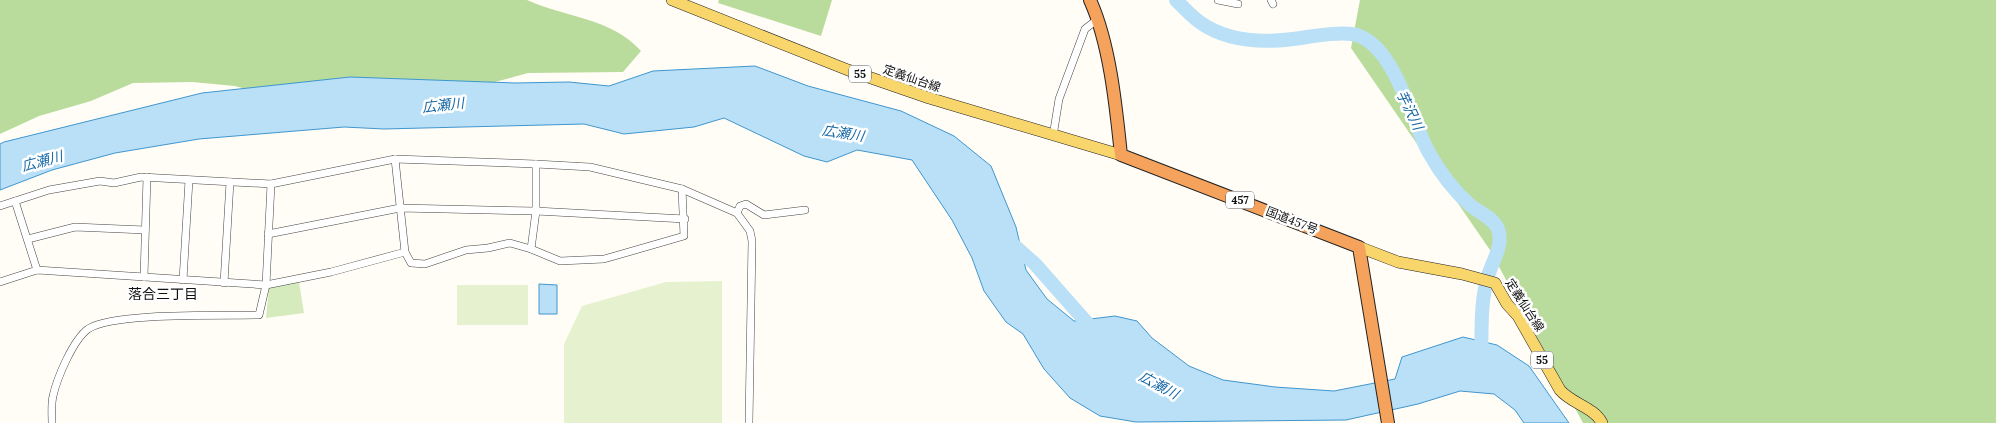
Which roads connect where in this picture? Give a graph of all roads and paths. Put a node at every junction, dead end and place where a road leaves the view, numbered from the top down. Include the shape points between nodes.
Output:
1 (672, 0) edge
2 (1090, 0) edge
3 (1218, 0) edge
4 (1238, 4) dead end
5 (1098, 19) junction
6 (1053, 136) junction
7 (1121, 155) junction
8 (396, 159) junction
9 (536, 164) junction
10 (147, 177) junction
11 (189, 180) junction
12 (230, 182) junction
13 (271, 184) junction
14 (682, 189) junction
15 (15, 201) junction
16 (0, 206) edge
17 (400, 208) junction
18 (805, 210) dead end
19 (536, 211) junction
20 (738, 213) junction
21 (684, 219) junction
22 (145, 230) junction
23 (268, 234) junction
24 (28, 239) junction
25 (1359, 247) junction
26 (531, 249) junction
27 (405, 252) junction
28 (37, 270) junction
29 (144, 277) junction
30 (183, 280) junction
31 (0, 282) edge
32 (224, 282) junction
33 (266, 286) junction
34 (52, 423) edge
35 (749, 423) edge
36 (1388, 423) edge
37 (1602, 423) edge

1 - 6 main road, 定義仙台線 / 55 via 848,70
2 - 5 highway
3 - 4 street
5 - 6 street via 1085,29 1059,98
5 - 7 highway via 1110,74
6 - 7 main road, 定義仙台線 / 55
7 - 25 highway, 国道457号 / 457
8 - 9 street
8 - 13 street
8 - 17 street
9 - 14 street via 590,167
9 - 19 street
10 - 11 street
10 - 15 street via 48,190
10 - 22 street
11 - 12 street
11 - 30 street
12 - 13 street
12 - 32 street
13 - 23 street
14 - 20 street
14 - 21 street
15 - 16 street
15 - 24 street
17 - 19 street
17 - 23 street
17 - 27 street
18 - 20 street via 764,215 746,204 740,206
19 - 21 street
19 - 26 street
20 - 35 street via 750,231 752,241
21 - 26 street via 684,236 604,259 560,261
22 - 24 street via 75,227
22 - 29 street
23 - 33 street
24 - 28 street
25 - 36 highway
25 - 37 main road, 定義仙台線 / 55 via 1398,262 1496,283 1560,390 1567,398 1594,413
26 - 27 street via 510,243 466,250 425,264 411,263
27 - 33 street
28 - 29 street
28 - 31 street
29 - 30 street
30 - 32 street
32 - 33 street
33 - 34 street via 259,316 122,319 89,329 77,340 59,379 52,397

